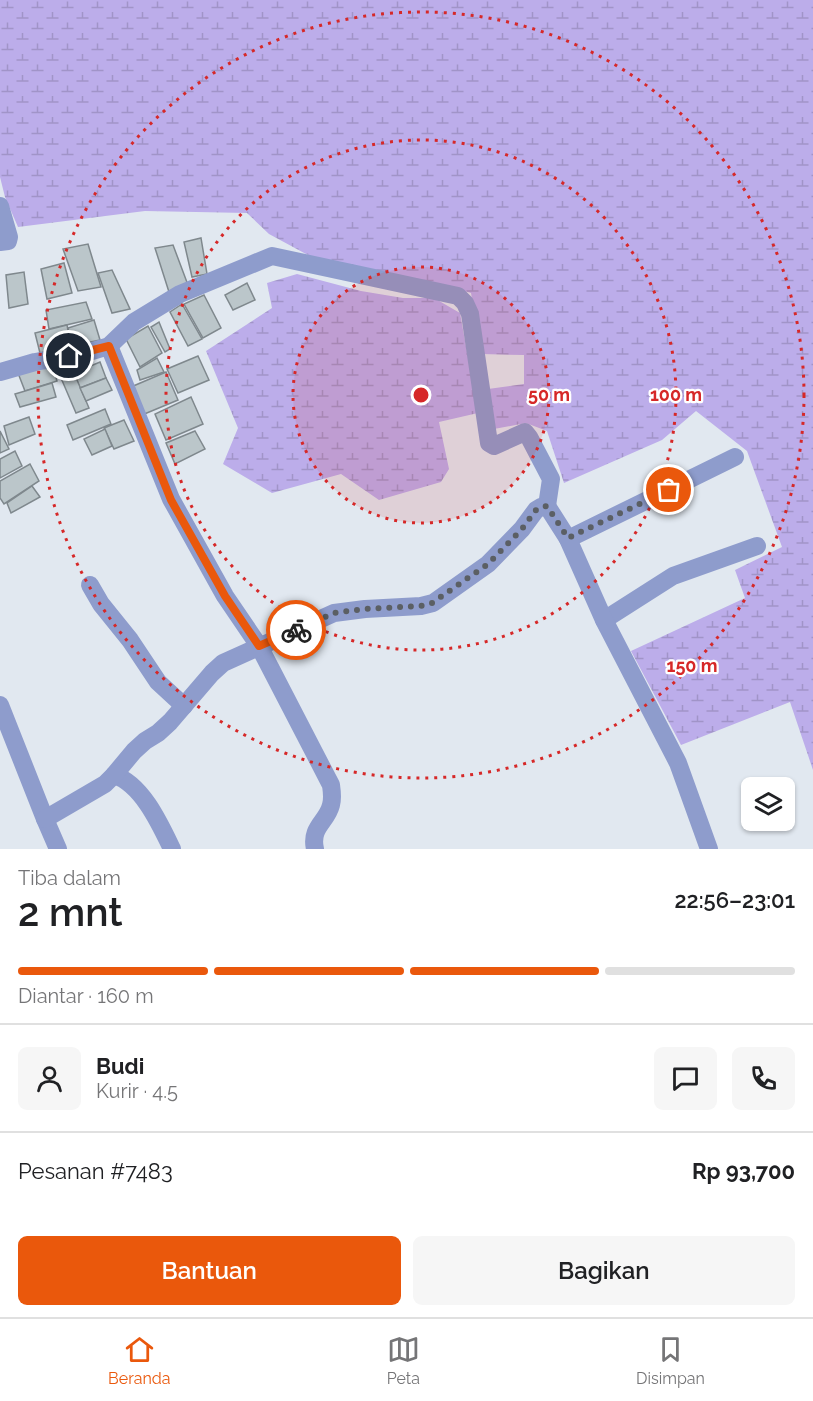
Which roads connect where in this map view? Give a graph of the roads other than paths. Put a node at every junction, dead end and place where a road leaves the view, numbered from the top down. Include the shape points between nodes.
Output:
1 (0, 206) edge
2 (0, 242) edge
3 (109, 346) junction
4 (0, 372) edge
5 (735, 457) dead end
6 (547, 506) junction
7 (568, 538) junction
8 (757, 546) dead end
9 (90, 585) dead end
10 (604, 620) junction
11 (259, 646) junction
12 (0, 705) edge
13 (184, 706) junction
14 (114, 775) junction
15 (45, 819) junction
16 (58, 849) edge
17 (172, 849) edge
18 (315, 849) edge
19 (709, 849) edge

1 - 2 street via 9,237 8,241
3 - 4 street
3 - 6 street via 134,322 180,294 272,256 458,296 470,314 489,443 494,446 525,432 551,479
3 - 11 street via 171,500 225,596
5 - 7 street
6 - 7 street
6 - 11 street via 536,510 488,564 432,603 334,613
7 - 10 street
8 - 10 street via 674,576
9 - 13 street via 158,682
10 - 19 street via 678,763
11 - 13 street via 223,663
11 - 18 street via 331,786 331,807 313,840
12 - 15 street
13 - 14 street via 134,751
14 - 15 street
14 - 17 street via 137,790
15 - 16 street

